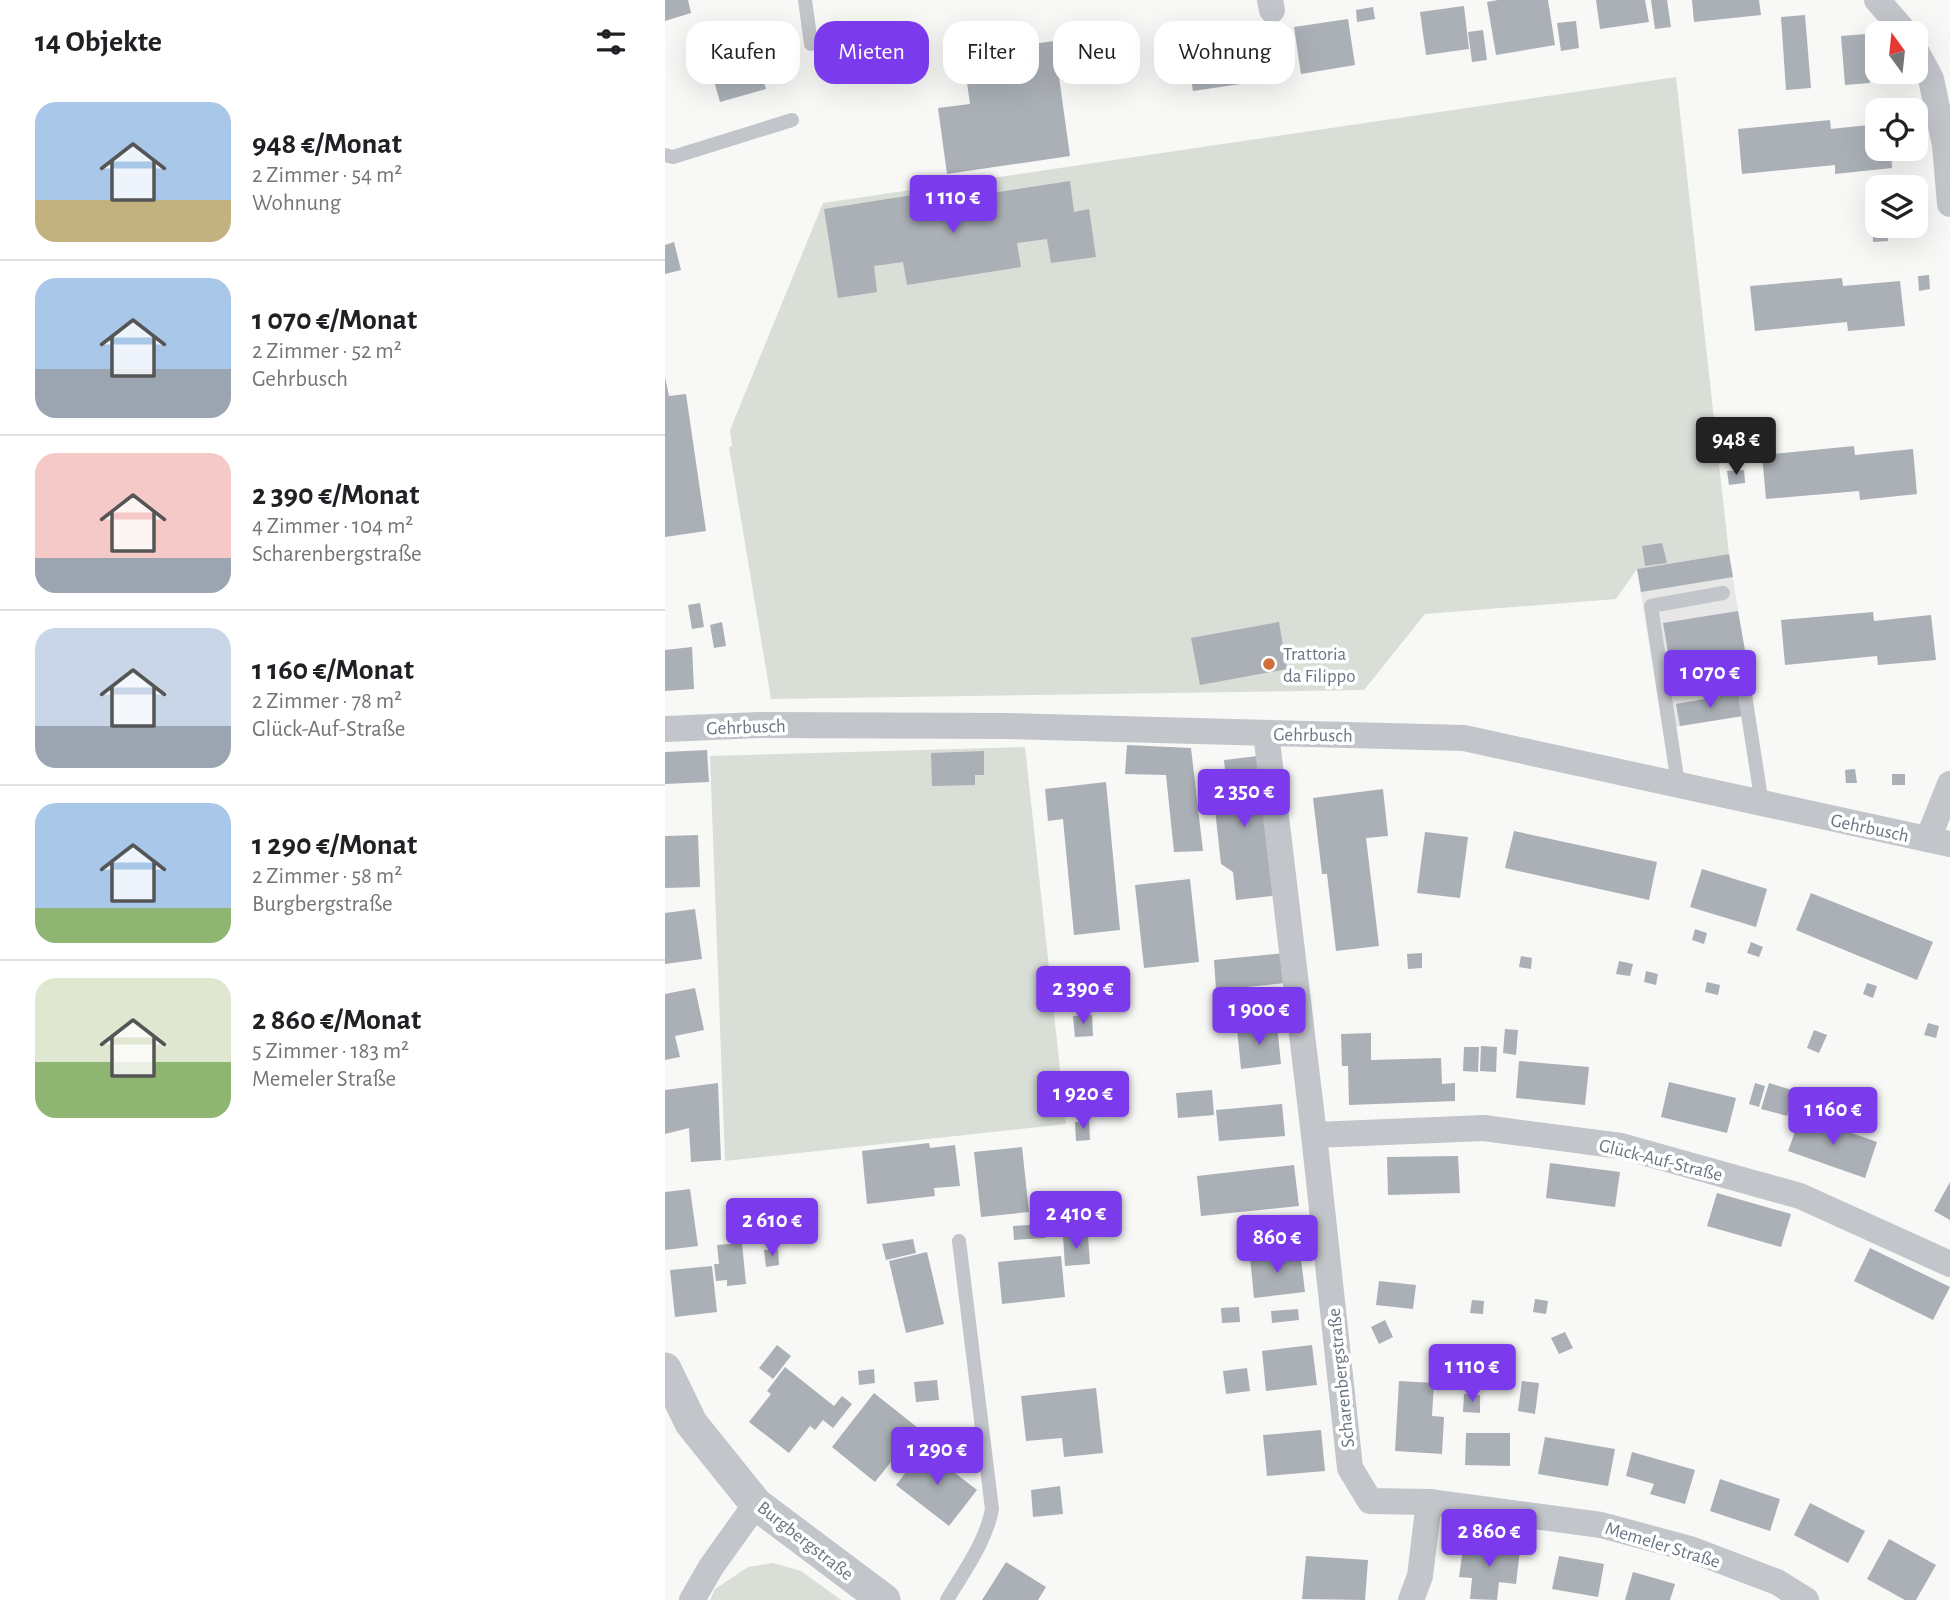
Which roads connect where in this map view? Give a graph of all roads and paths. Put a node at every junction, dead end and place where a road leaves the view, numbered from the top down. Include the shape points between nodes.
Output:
1 (804, 0) edge
2 (1877, 0) edge
3 (1895, 21) edge
4 (811, 44) dead end
5 (1929, 75) edge
6 (792, 120) dead end
7 (665, 155) edge
8 (1950, 204) edge
9 (1723, 593) dead end
10 (1686, 686) dead end
11 (665, 729) edge
12 (1266, 733) junction
13 (1950, 784) edge
14 (1678, 785) junction
15 (1762, 804) junction
16 (1939, 842) edge
17 (1314, 1135) junction
18 (959, 1241) dead end
19 (1950, 1264) edge
20 (665, 1369) edge
21 (1429, 1502) junction
22 (756, 1504) junction
23 (882, 1599) edge
24 (692, 1600) edge
25 (947, 1600) edge
26 (1411, 1600) edge
27 (1806, 1600) edge

1 - 4 lane
2 - 3 street
5 - 8 street via 1945,145
6 - 7 lane via 673,157
9 - 14 lane via 1651,606
10 - 15 lane via 1742,676
11 - 12 street, Gehrbusch via 921,725
12 - 14 street, Gehrbusch via 1464,738
12 - 17 street, Scharenbergstraße
13 - 16 street
14 - 15 street, Gehrbusch
15 - 16 street, Gehrbusch
17 - 19 street, Glück-Auf-Straße via 1484,1128 1621,1146 1800,1196
17 - 21 street, Scharenbergstraße via 1350,1468 1370,1501
18 - 25 lane via 992,1508 978,1548
20 - 22 street, Burgbergstraße via 691,1423
21 - 26 street via 1420,1576
21 - 27 street, Memeler Straße via 1601,1525 1691,1549 1777,1582
22 - 23 street, Burgbergstraße
22 - 24 street

